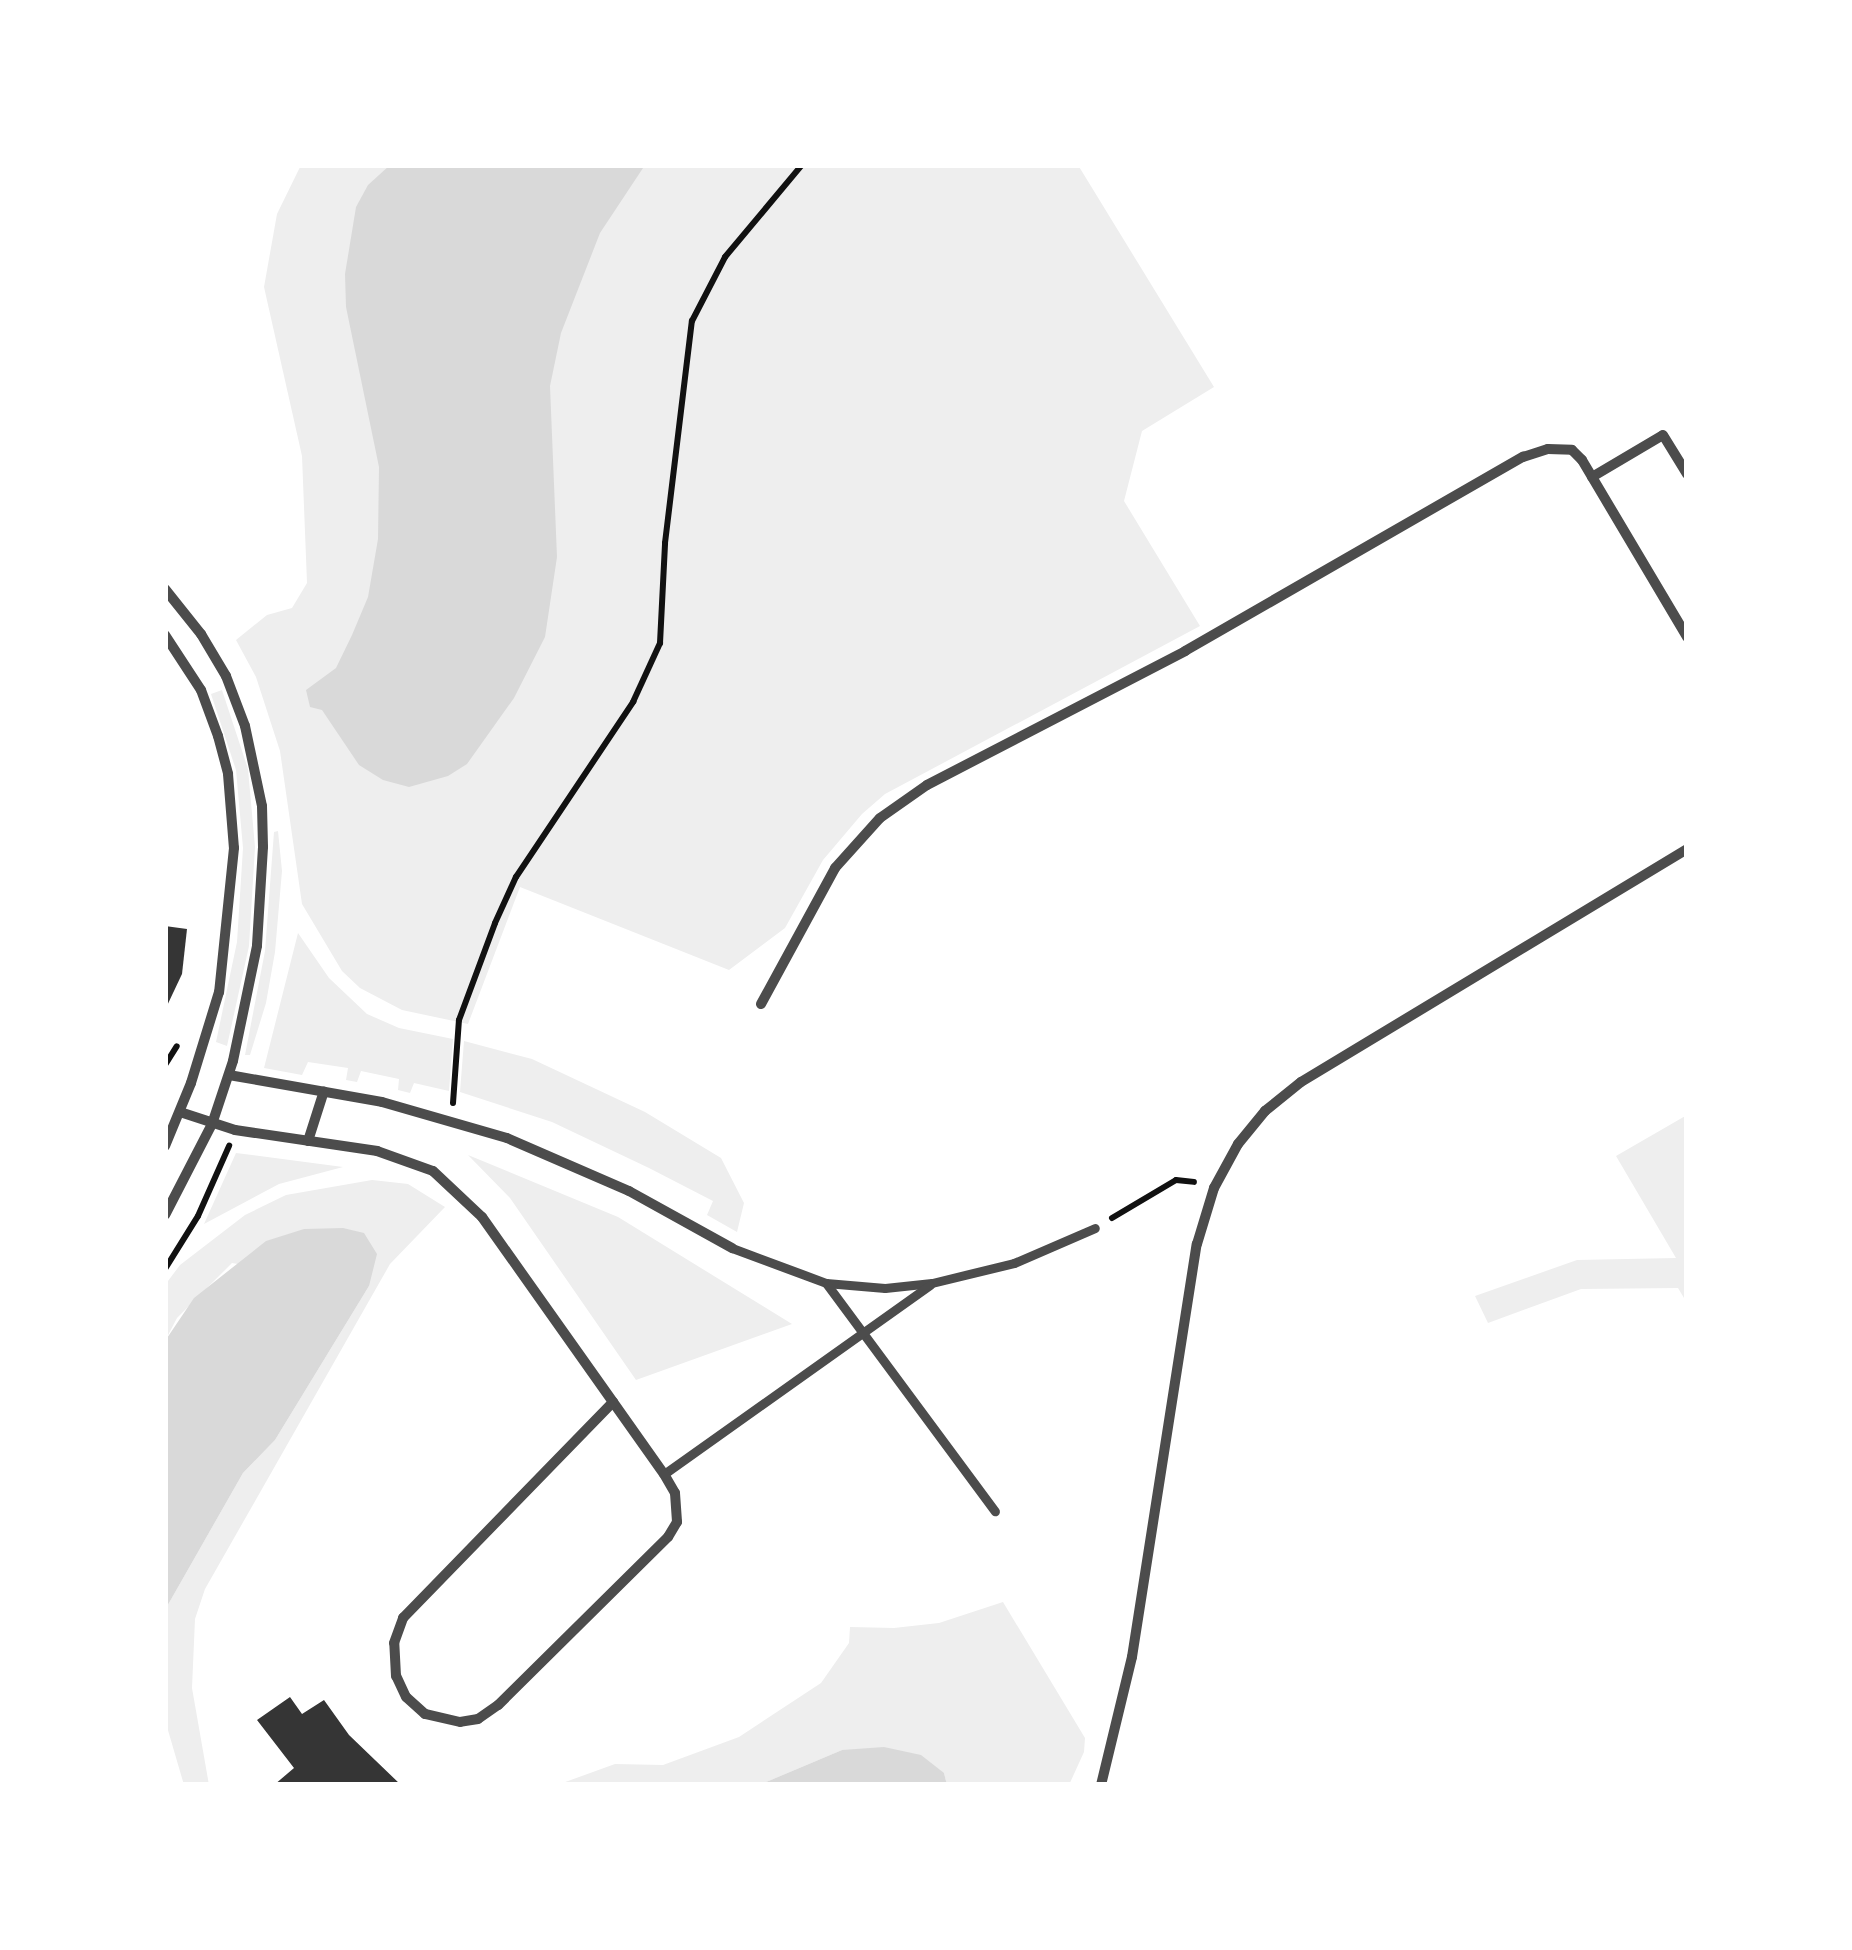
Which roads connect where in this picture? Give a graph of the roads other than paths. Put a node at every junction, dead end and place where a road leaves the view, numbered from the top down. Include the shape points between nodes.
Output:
1 (1687, 474) edge
2 (1592, 476) junction
3 (165, 589) edge
4 (165, 635) edge
5 (1687, 637) edge
6 (1687, 848) edge
7 (761, 1004) dead end
8 (229, 1075) junction
9 (324, 1091) junction
10 (180, 1112) junction
11 (212, 1124) junction
12 (308, 1141) junction
13 (165, 1146) edge
14 (165, 1215) edge
15 (1095, 1228) road end
16 (732, 1248) joint
17 (826, 1283) junction
18 (932, 1284) junction
19 (862, 1333) junction
20 (613, 1402) junction
21 (664, 1474) junction
22 (995, 1511) dead end
23 (1100, 1785) edge

1 - 2 street via 1663,434
2 - 5 street
2 - 7 street via 1572,450 1523,457 1186,651 927,785 880,818 836,868
3 - 8 street via 226,676 262,806 257,946
4 - 10 street via 200,690 218,736 234,848 218,992
6 - 23 street via 1282,1095 1238,1144 1214,1188 1190,1281 1132,1657
8 - 9 street
8 - 11 street
9 - 12 street
9 - 16 street via 449,1119 572,1165
10 - 11 street
10 - 13 street
11 - 12 street
11 - 14 street
12 - 20 street via 410,1161 453,1186
15 - 18 street via 1014,1263
16 - 17 street
17 - 18 street
17 - 19 street
18 - 19 street
19 - 21 street
19 - 22 street
20 - 21 street
20 - 21 street via 403,1618 393,1656 414,1707 460,1722 478,1720 498,1705 668,1537 679,1507

